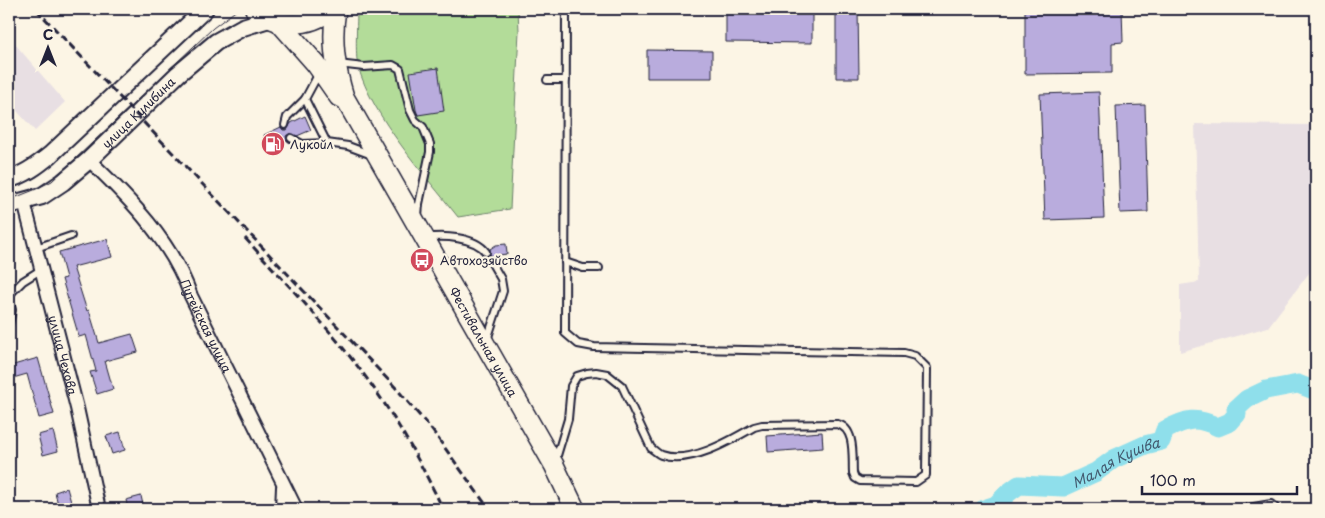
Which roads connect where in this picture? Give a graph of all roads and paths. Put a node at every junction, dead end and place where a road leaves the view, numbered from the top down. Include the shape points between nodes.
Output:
1 (205, 9) edge
2 (334, 9) edge
3 (566, 9) edge
4 (267, 16) edge
5 (328, 67) junction
6 (547, 80) dead end
7 (566, 80) junction
8 (305, 99) junction
9 (285, 125) dead end
10 (291, 138) dead end
11 (327, 143) junction
12 (378, 157) junction
13 (89, 160) junction
14 (9, 179) edge
15 (16, 204) edge
16 (421, 232) junction
17 (71, 236) dead end
18 (36, 248) junction
19 (486, 252) dead end
20 (490, 260) dead end
21 (565, 262) junction
22 (599, 268) dead end
23 (42, 269) junction
24 (9, 295) edge
25 (9, 300) edge
26 (9, 324) edge
27 (486, 344) junction
28 (554, 465) junction
29 (284, 486) junction
30 (99, 509) edge
31 (282, 509) edge
32 (296, 509) edge
33 (575, 509) edge
34 (1242, 509) edge
35 (1277, 509) edge

1 - 14 main road via 39,165
2 - 4 main road via 298,24
2 - 5 main road, Фестивальная улица
3 - 7 lane
4 - 5 main road, Фестивальная улица
4 - 13 main road, улица Кулибина via 216,42
5 - 8 lane
5 - 12 main road, Фестивальная улица
5 - 16 lane via 393,65 400,69 410,110 424,127 430,144 419,204
6 - 7 lane
7 - 21 lane
8 - 9 lane via 287,118
8 - 11 lane
10 - 11 lane via 302,144
11 - 12 lane via 348,146
12 - 16 main road, Фестивальная улица
13 - 15 main road, улица Кулибина via 42,196
13 - 29 street, Путейская улица via 123,192 176,263
15 - 18 street, улица Чехова
16 - 19 lane via 481,246
16 - 27 main road, Фестивальная улица
17 - 18 lane
18 - 23 street, улица Чехова
20 - 27 lane via 501,279 503,291
21 - 22 lane via 583,268
21 - 28 lane via 565,333 584,346 904,353 915,356 927,368 926,475 916,482 860,482 854,476 848,429 837,424 762,425 703,453 660,455 651,448 622,386 607,374 596,372 574,378 568,419
23 - 24 lane via 23,280
23 - 30 street, улица Чехова
25 - 26 lane via 12,310
27 - 28 main road, Фестивальная улица
28 - 33 main road, Фестивальная улица
29 - 31 street
29 - 32 street, Путейская улица
34 - 35 lane via 1271,504

